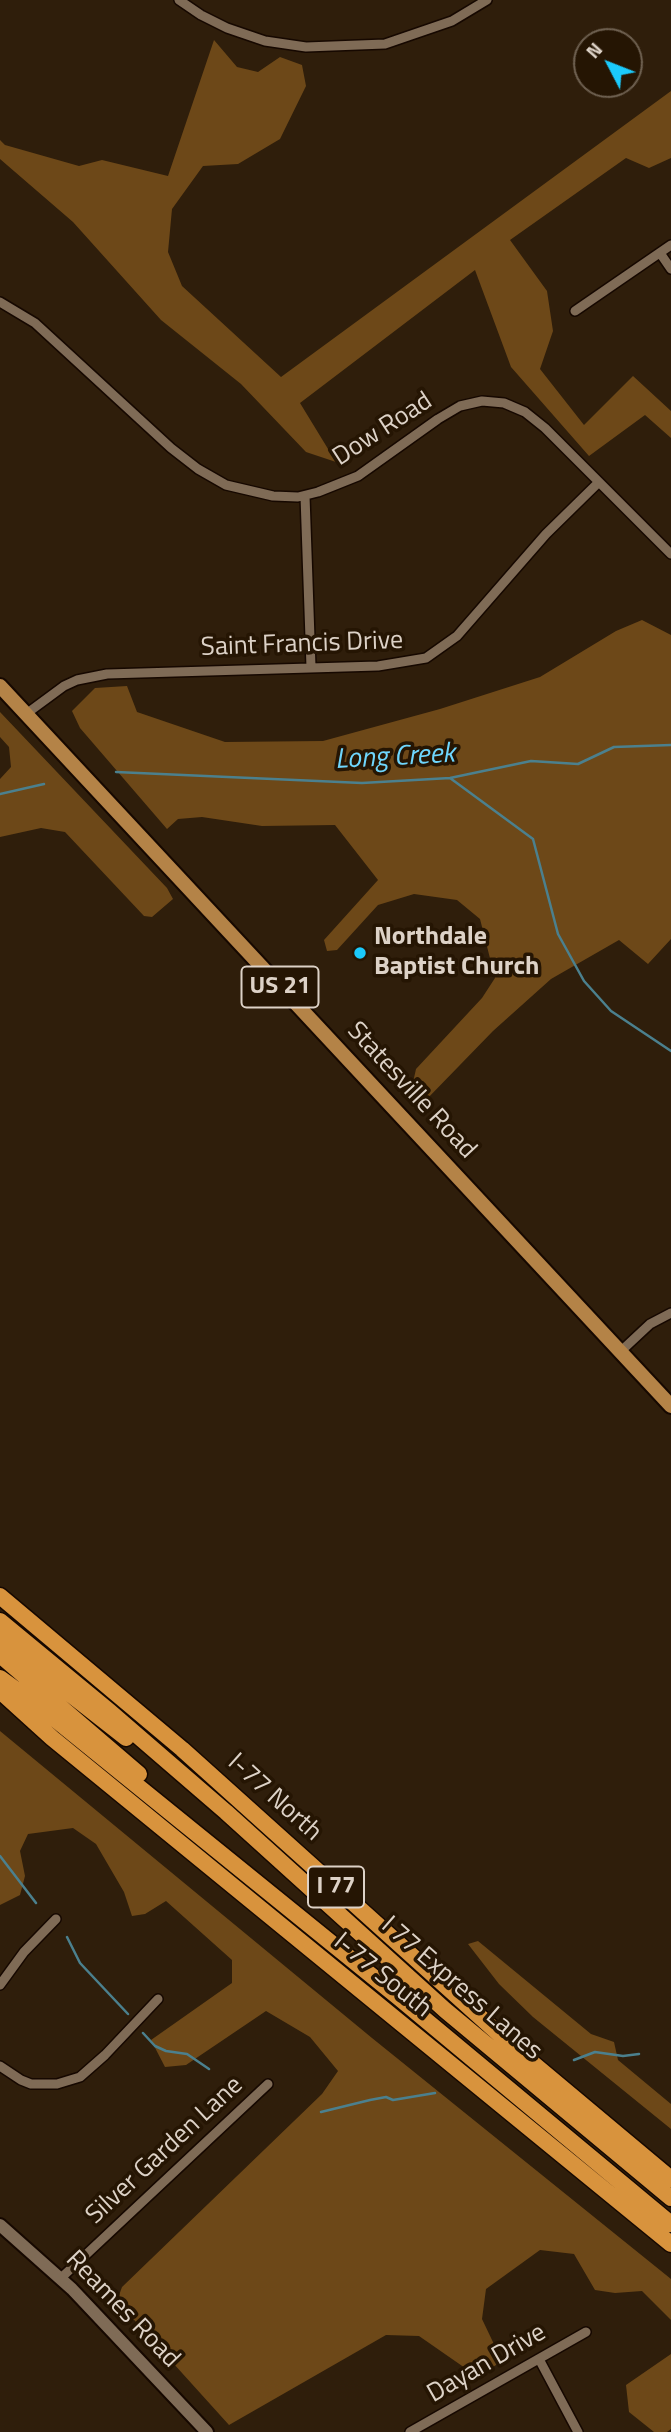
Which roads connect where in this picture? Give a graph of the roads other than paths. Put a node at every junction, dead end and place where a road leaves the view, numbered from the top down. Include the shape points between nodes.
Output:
1 (179, 0) edge
2 (488, 0) edge
3 (671, 245) edge
4 (660, 253) junction
5 (671, 269) edge
6 (0, 302) edge
7 (575, 311) dead end
8 (599, 482) junction
9 (305, 496) junction
10 (671, 554) edge
11 (312, 667) junction
12 (0, 686) edge
13 (26, 713) junction
14 (671, 1313) edge
15 (620, 1352) junction
16 (671, 1406) edge
17 (0, 1596) edge
18 (0, 1621) edge
19 (0, 1639) edge
20 (0, 1654) edge
21 (0, 1678) edge
22 (0, 1691) edge
23 (226, 1812) junction
24 (229, 1860) junction
25 (56, 1919) dead end
26 (0, 1985) edge
27 (158, 1998) dead end
28 (0, 2066) edge
29 (268, 2084) dead end
30 (671, 2179) edge
31 (671, 2198) edge
32 (671, 2224) edge
33 (0, 2225) edge
34 (671, 2244) edge
35 (61, 2278) junction
36 (586, 2332) dead end
37 (539, 2359) junction
38 (208, 2432) edge
39 (410, 2432) edge
40 (578, 2432) edge

1 - 2 street via 227,28 265,41 306,47 385,44 452,20
3 - 4 street
4 - 5 street
4 - 7 street
6 - 9 street, Dow Road via 35,323 209,476 256,494
8 - 9 street, Dow Road via 529,415 503,403 482,401 449,412 358,476
8 - 10 street, Dow Road
8 - 11 street, Saint Francis Drive via 546,534 457,636 436,652 405,663
9 - 11 street
11 - 13 street, Saint Francis Drive via 91,677 65,686
12 - 13 main road, Statesville Road / US 21
13 - 15 main road, Statesville Road / US 21
14 - 15 street via 650,1324
15 - 16 main road, Statesville Road / US 21
17 - 30 highway, I-77 North / I 77 via 183,1749 508,2042
18 - 23 highway, I 77 Express Lanes / I 77
19 - 23 highway via 201,1800
20 - 24 highway via 210,1835
21 - 24 highway, I 77 Express Lanes / I 77
22 - 34 highway, I-77 South / I 77 via 51,1738
23 - 31 highway, I 77 Express Lanes / I 77 via 435,2001
24 - 32 highway, I 77 Express Lanes / I 77
25 - 26 street
27 - 28 street via 80,2077 57,2084 31,2084
29 - 35 street, Silver Garden Lane
33 - 35 main road, Reames Road
35 - 38 main road, Reames Road
36 - 37 street, Dayan Drive
37 - 39 street, Dayan Drive
37 - 40 street

